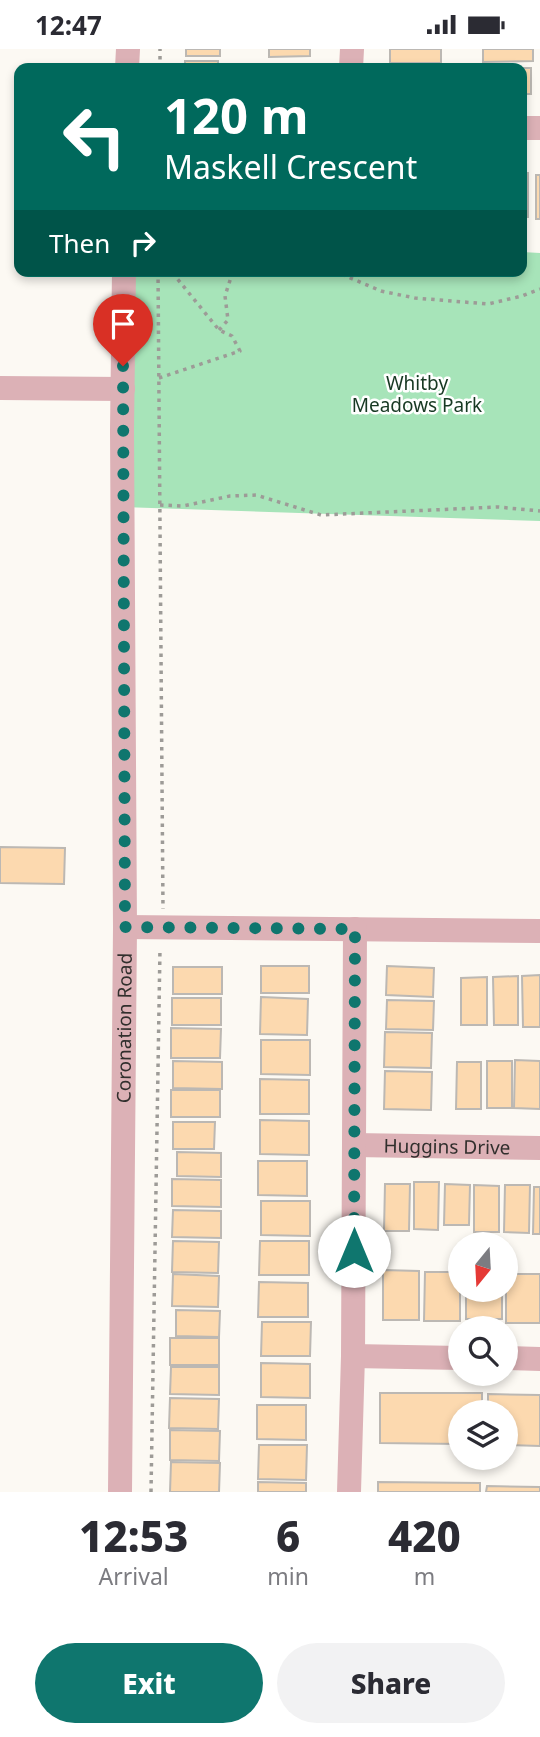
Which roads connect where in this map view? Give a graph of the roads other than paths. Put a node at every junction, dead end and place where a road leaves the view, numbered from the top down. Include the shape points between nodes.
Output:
1 (124, 277) edge
2 (0, 388) edge
3 (122, 389) junction
4 (125, 927) junction
5 (355, 929) junction
6 (540, 931) edge
7 (354, 1146) junction
8 (540, 1148) edge
9 (353, 1356) junction
10 (448, 1358) edge
11 (518, 1359) edge
12 (540, 1359) edge
13 (120, 1492) edge
14 (349, 1492) edge

1 - 3 street, Coronation Road
2 - 3 street
3 - 4 street, Coronation Road
4 - 5 street
4 - 13 street, Coronation Road
5 - 6 street
5 - 7 street
7 - 8 street, Huggins Drive
7 - 9 street
9 - 10 street
9 - 14 street
11 - 12 street

